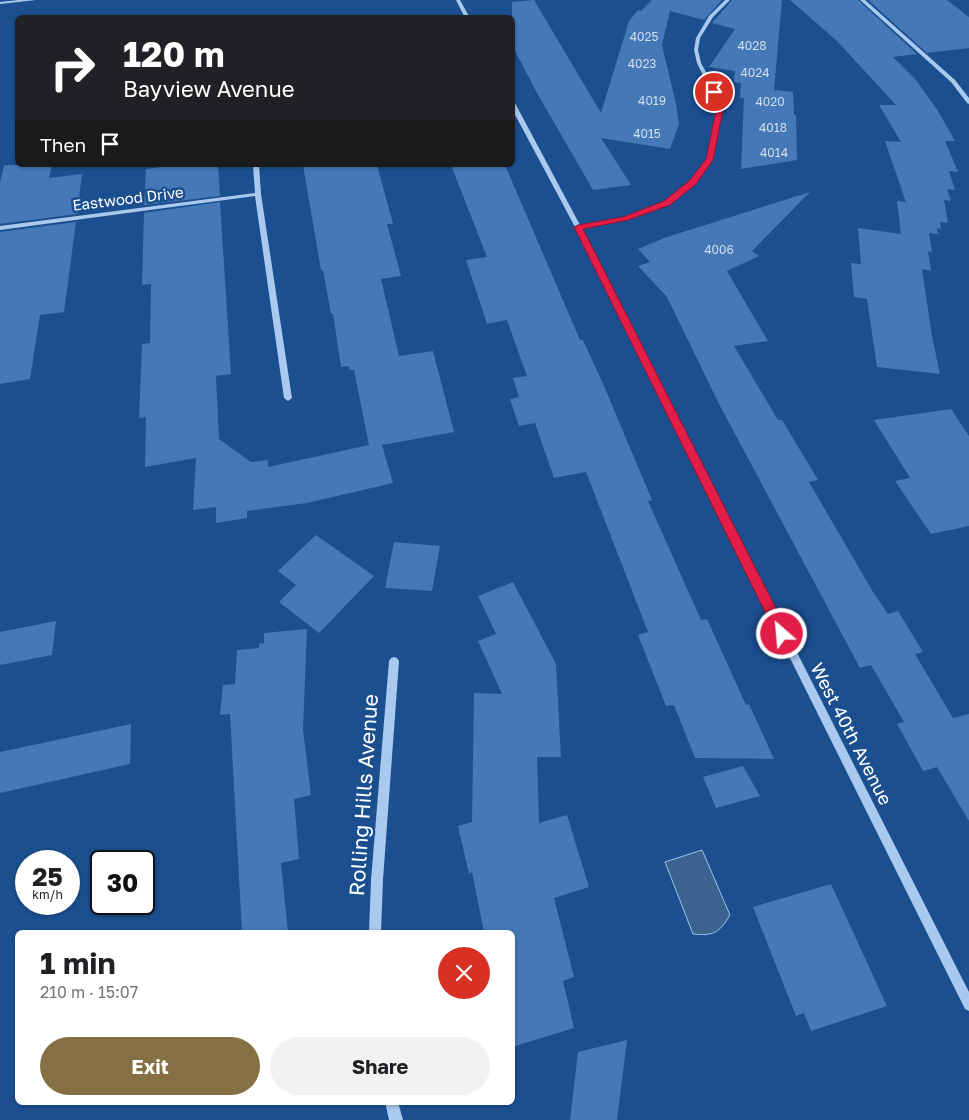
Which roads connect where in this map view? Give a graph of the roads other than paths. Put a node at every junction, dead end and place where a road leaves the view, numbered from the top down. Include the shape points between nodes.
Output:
1 (34, 0) edge
2 (458, 0) edge
3 (728, 0) edge
4 (862, 0) edge
5 (0, 3) edge
6 (466, 15) edge
7 (969, 102) edge
8 (515, 109) edge
9 (256, 167) edge
10 (258, 194) junction
11 (578, 227) junction
12 (0, 228) edge
13 (288, 398) dead end
14 (394, 661) dead end
15 (375, 930) edge
16 (969, 1005) edge
17 (392, 1105) edge
18 (396, 1120) edge

1 - 5 street
2 - 6 street
3 - 11 street via 711,16 698,38 696,50 719,110 709,160 693,182 667,203 625,219
4 - 7 street via 953,81
8 - 11 street, West 40th Avenue
9 - 10 street
10 - 12 street, Eastwood Drive
10 - 13 street
11 - 16 street, West 40th Avenue
14 - 15 street, Rolling Hills Avenue
17 - 18 street

